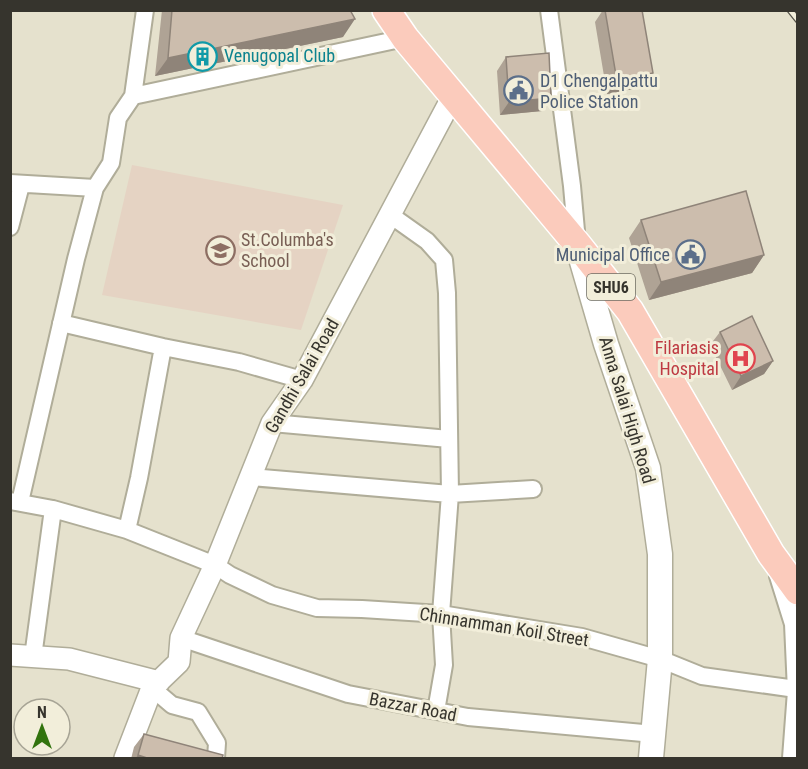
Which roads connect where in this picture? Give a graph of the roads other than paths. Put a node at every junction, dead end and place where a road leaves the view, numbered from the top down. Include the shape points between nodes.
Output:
1 (145, 10) edge
2 (387, 10) edge
3 (549, 10) edge
4 (405, 38) junction
5 (133, 96) junction
6 (453, 96) junction
7 (16, 184) edge
8 (95, 188) junction
9 (389, 214) junction
10 (10, 227) edge
11 (577, 244) junction
12 (61, 323) junction
13 (163, 347) junction
14 (302, 380) junction
15 (272, 423) junction
16 (449, 439) junction
17 (250, 477) junction
18 (533, 489) dead end
19 (450, 494) junction
20 (15, 502) edge
21 (53, 508) junction
22 (127, 530) junction
23 (771, 554) junction
24 (215, 565) junction
25 (798, 591) edge
26 (441, 614) junction
27 (181, 638) junction
28 (10, 656) edge
29 (33, 657) junction
30 (660, 659) junction
31 (156, 685) junction
32 (796, 689) edge
33 (436, 711) junction
34 (654, 734) junction
35 (125, 759) edge
36 (216, 759) edge
37 (651, 759) edge
38 (791, 759) edge

1 - 5 street
2 - 4 main road, SHU6
3 - 11 street
4 - 5 street
4 - 6 main road, SHU6
5 - 8 street via 118,118 111,163
6 - 9 street, Gandhi Salai Road
6 - 11 main road, SHU6
7 - 8 street
7 - 10 street
8 - 12 street
9 - 14 street, Gandhi Salai Road
9 - 16 street via 427,241 444,260
11 - 23 main road, SHU6 via 630,311
11 - 30 main road, Anna Salai High Road via 648,468 660,554
12 - 13 street
12 - 20 street
13 - 14 street
13 - 22 street
14 - 15 street, Gandhi Salai Road
15 - 16 street
15 - 17 street, Gandhi Salai Road
16 - 19 street
17 - 19 street
17 - 24 street, Gandhi Salai Road
18 - 19 street
19 - 26 street
20 - 21 street, Chinnamman Koil Street
21 - 22 street, Chinnamman Koil Street
21 - 29 street
22 - 24 street, Chinnamman Koil Street
23 - 25 main road, SHU6
23 - 32 street via 794,624
24 - 26 street, Chinnamman Koil Street via 272,595 316,608
24 - 27 street, Gandhi Salai Road
26 - 30 street, Chinnamman Koil Street via 582,637
26 - 33 street via 444,665
27 - 31 street, Gandhi Salai Road via 179,662
27 - 33 street, Bazzar Road via 348,694
28 - 29 street
29 - 31 street via 69,659
30 - 32 street, Chinnamman Koil Street via 702,676
30 - 34 main road, Anna Salai High Road
31 - 35 street, Gandhi Salai Road
31 - 36 street via 172,705 198,712 217,743
32 - 38 street
33 - 34 street, Bazzar Road
34 - 37 main road, Anna Salai High Road

